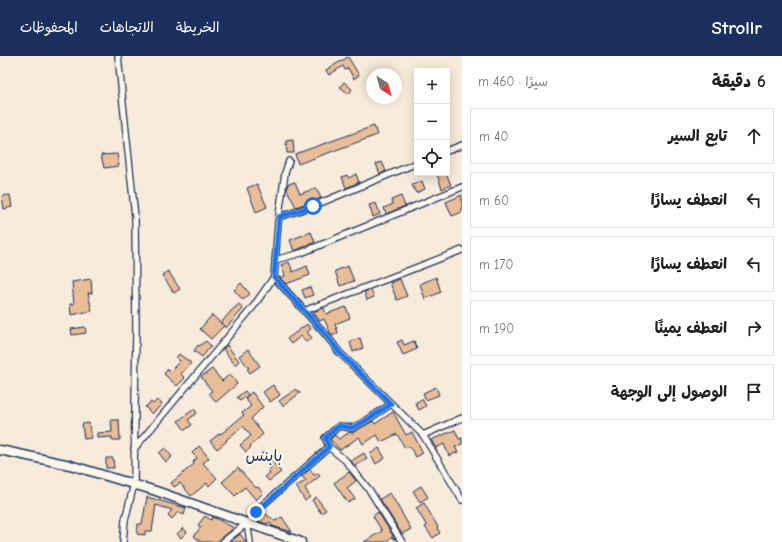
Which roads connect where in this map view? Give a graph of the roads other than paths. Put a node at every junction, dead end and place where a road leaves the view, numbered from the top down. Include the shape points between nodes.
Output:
1 (118, 56) edge
2 (462, 145) edge
3 (450, 150) edge
4 (289, 161) dead end
5 (414, 164) edge
6 (462, 187) edge
7 (279, 217) junction
8 (462, 250) edge
9 (275, 260) junction
10 (274, 277) junction
11 (304, 311) junction
12 (391, 404) junction
13 (462, 418) edge
14 (423, 435) junction
15 (329, 447) junction
16 (134, 449) junction
17 (0, 450) edge
18 (134, 484) junction
19 (462, 500) edge
20 (247, 523) junction
21 (123, 542) edge
22 (223, 542) edge
23 (250, 542) edge
24 (301, 542) edge
25 (402, 542) edge

1 - 16 street via 135,217
2 - 3 street
4 - 7 street
5 - 7 street via 313,206
6 - 9 street via 301,253
7 - 9 street
8 - 11 street
9 - 10 street
10 - 11 street
10 - 16 street via 253,307
11 - 12 street via 339,352
12 - 14 street
12 - 15 street via 352,428 339,426 325,438
13 - 14 street
14 - 19 street
15 - 20 street
15 - 25 street via 345,460 370,491
16 - 18 street
17 - 18 street via 70,465
18 - 20 street
18 - 21 street via 125,520
20 - 22 street
20 - 23 street
20 - 24 street

